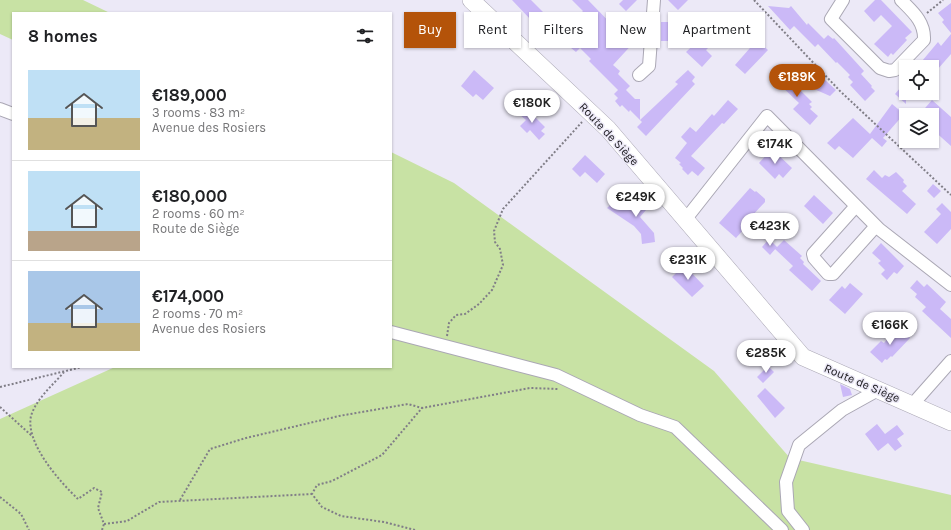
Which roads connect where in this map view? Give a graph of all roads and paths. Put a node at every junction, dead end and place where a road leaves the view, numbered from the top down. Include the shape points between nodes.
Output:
1 (654, 0) edge
2 (754, 0) edge
3 (843, 0) edge
4 (901, 0) edge
5 (943, 0) edge
6 (479, 2) edge
7 (919, 19) junction
8 (639, 75) dead end
9 (0, 109) edge
10 (591, 113) junction
11 (12, 114) edge
12 (951, 195) edge
13 (856, 206) junction
14 (685, 220) junction
15 (876, 226) junction
16 (951, 285) edge
17 (392, 332) edge
18 (446, 347) junction
19 (951, 361) edge
20 (78, 368) edge
21 (64, 372) junction
22 (0, 387) edge
23 (559, 389) dead end
24 (878, 390) junction
25 (912, 405) junction
26 (0, 407) edge
27 (422, 408) junction
28 (951, 422) edge
29 (32, 436) junction
30 (312, 494) junction
31 (0, 497) edge
32 (180, 500) junction
33 (104, 524) junction
34 (29, 530) edge
35 (102, 530) edge
36 (415, 530) edge
37 (782, 530) edge
38 (803, 530) edge

1 - 8 street via 649,66
2 - 12 path via 840,91
3 - 7 street via 831,19 880,68 889,71 895,70 924,40 924,29
4 - 7 street
5 - 7 path
6 - 10 street, Route de Siège
9 - 11 street
10 - 14 street, Route de Siège via 608,129
10 - 18 path via 503,209 494,231 494,242 500,249 504,265 492,290 480,304 465,314 456,315 449,323
13 - 14 street via 767,116
13 - 15 street
13 - 15 street via 813,254 828,274 833,274
14 - 24 street, Route de Siège via 803,357
15 - 16 street
17 - 18 street
18 - 37 street via 556,375 640,415 675,427
19 - 25 street
20 - 21 path
21 - 22 path
21 - 29 path via 42,396 31,416
23 - 27 path via 530,388
24 - 25 street, Route de Siège
24 - 38 street via 842,410 799,444 786,482 788,511
25 - 28 street, Route de Siège
26 - 29 path
27 - 30 path via 382,455 332,481 317,485
27 - 32 path via 408,404 339,416 246,438 210,450
29 - 33 path via 61,483 78,499 94,488 102,492 98,508
30 - 32 path
30 - 36 path via 322,507 341,516 384,522
31 - 34 path via 21,514
32 - 33 path via 159,502 127,521
33 - 35 path

